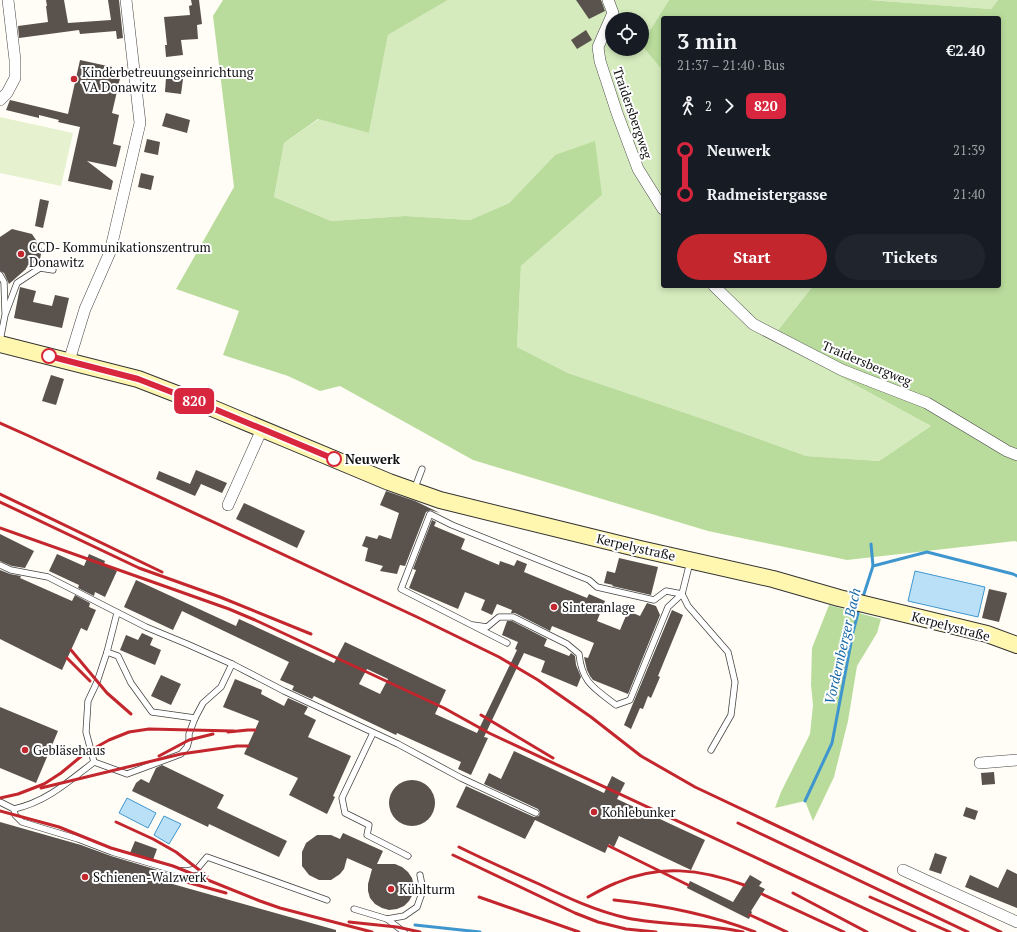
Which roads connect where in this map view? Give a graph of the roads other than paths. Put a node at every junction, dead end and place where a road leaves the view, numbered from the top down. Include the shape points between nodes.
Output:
1 (8, 0) edge
2 (126, 0) edge
3 (608, 0) edge
4 (0, 100) edge
5 (661, 206) edge
6 (53, 270) dead end
7 (0, 275) edge
8 (716, 288) edge
9 (5, 315) junction
10 (0, 341) edge
11 (0, 344) edge
12 (69, 361) junction
13 (262, 429) junction
14 (1017, 455) edge
15 (422, 469) dead end
16 (414, 491) junction
17 (228, 505) dead end
18 (691, 560) junction
19 (0, 565) edge
20 (682, 594) junction
21 (117, 613) junction
22 (473, 625) junction
23 (506, 643) dead end
24 (1017, 645) edge
25 (107, 652) junction
26 (232, 664) junction
27 (195, 718) junction
28 (373, 733) junction
29 (711, 750) dead end
30 (1017, 760) edge
31 (94, 762) junction
32 (980, 762) dead end
33 (0, 802) edge
34 (14, 809) junction
35 (536, 813) dead end
36 (408, 856) dead end
37 (903, 870) dead end
38 (420, 876) dead end
39 (327, 900) dead end
40 (354, 909) dead end
41 (387, 919) junction
42 (1017, 922) edge
43 (404, 932) edge

1 - 4 street via 15,78
2 - 12 street via 140,123 110,252 85,309
3 - 5 street, Traidersbergweg via 613,13 598,47 600,61 638,169
6 - 9 lane via 40,268 17,283
7 - 9 lane via 4,282
8 - 14 street, Traidersbergweg via 753,324 842,370 927,403
9 - 10 lane
11 - 12 main road, Kerpelystraße
12 - 13 main road, Kerpelystraße via 138,379
13 - 16 main road, Kerpelystraße
13 - 17 street
15 - 16 lane
16 - 18 main road, Kerpelystraße via 440,500
18 - 20 lane
18 - 24 main road, Kerpelystraße via 987,634
19 - 21 lane via 11,570 48,577
20 - 22 lane via 668,607 630,700 616,705 588,682 580,666 579,654 567,644 513,617 499,617 487,627
20 - 22 lane via 666,591 654,600 597,587 590,580 452,526 430,514 401,589
20 - 29 lane via 688,606 728,652 735,682 731,715
21 - 25 lane
21 - 26 lane
22 - 23 lane
25 - 27 lane via 118,656 130,683 152,712
25 - 31 lane via 88,701 86,732
26 - 27 lane via 220,687 203,703
26 - 28 lane
27 - 31 lane via 187,747 181,754 127,774
28 - 35 lane
28 - 36 lane via 342,798 345,813 369,825 367,836
30 - 32 street
31 - 34 lane via 52,794
33 - 34 lane
34 - 39 lane via 15,815 22,822 173,870 197,869 207,857
37 - 42 street
38 - 41 lane via 423,890 417,907 404,916
40 - 41 lane
41 - 43 lane

